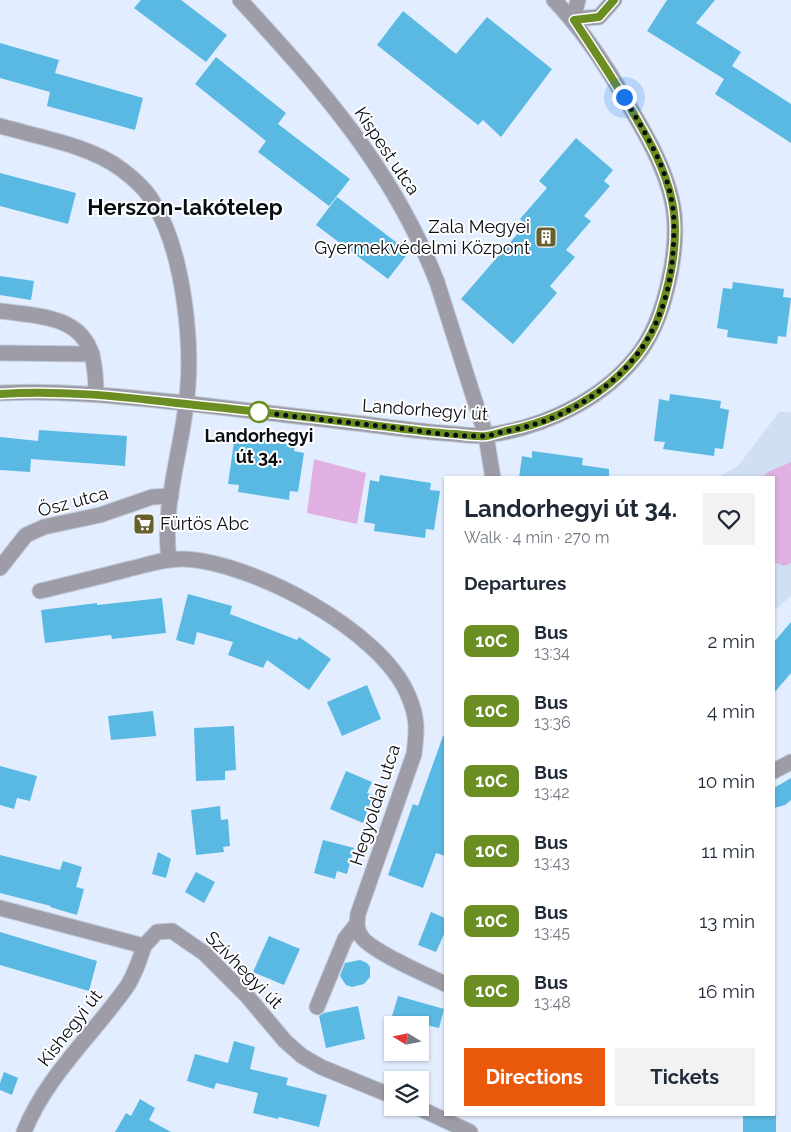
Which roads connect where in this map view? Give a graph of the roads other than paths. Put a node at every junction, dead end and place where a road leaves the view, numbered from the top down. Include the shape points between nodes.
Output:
1 (240, 0) edge
2 (554, 0) edge
3 (578, 0) edge
4 (614, 0) edge
5 (574, 20) junction
6 (0, 126) edge
7 (0, 311) edge
8 (0, 353) edge
9 (92, 354) junction
10 (0, 394) edge
11 (96, 394) junction
12 (187, 404) junction
13 (486, 436) junction
14 (493, 476) edge
15 (171, 496) junction
16 (169, 560) junction
17 (0, 568) edge
18 (40, 592) dead end
19 (791, 762) edge
20 (775, 770) edge
21 (0, 908) edge
22 (356, 925) junction
23 (144, 946) junction
24 (444, 984) edge
25 (317, 1007) dead end
26 (384, 1093) edge
27 (429, 1113) edge
28 (24, 1132) edge
29 (470, 1132) edge

1 - 13 street, Kispest utca via 340,113 398,199 437,282
2 - 5 street, Landorhegyi út
3 - 5 street
4 - 5 street via 599,17
5 - 13 street, Landorhegyi út via 609,71 663,170 672,203 674,232 666,294 642,349 601,390 549,419
6 - 12 street via 101,157 135,181 153,201 167,230 184,299 189,366
7 - 9 street via 54,318 72,326
8 - 9 street
9 - 11 street
10 - 11 street, Landorhegyi út via 39,391
11 - 12 street, Landorhegyi út
12 - 13 street, Landorhegyi út
12 - 15 street
13 - 14 street, Kispest utca
15 - 16 street via 167,536
15 - 17 street, Ősz utca via 152,497 100,515 44,527 26,536
16 - 18 street, Hegyoldal utca
16 - 22 street, Hegyoldal utca via 204,560 235,568 293,594 360,637 378,653 407,692 418,729 414,754
19 - 20 street
21 - 23 street
22 - 24 street via 361,937 374,947
22 - 25 street, Hegyoldal utca via 344,939
23 - 26 street, Szívhegyi út via 157,932 172,931 186,939 223,970 302,1056
23 - 28 street, Kishegyi út via 129,983 53,1081
27 - 29 street

